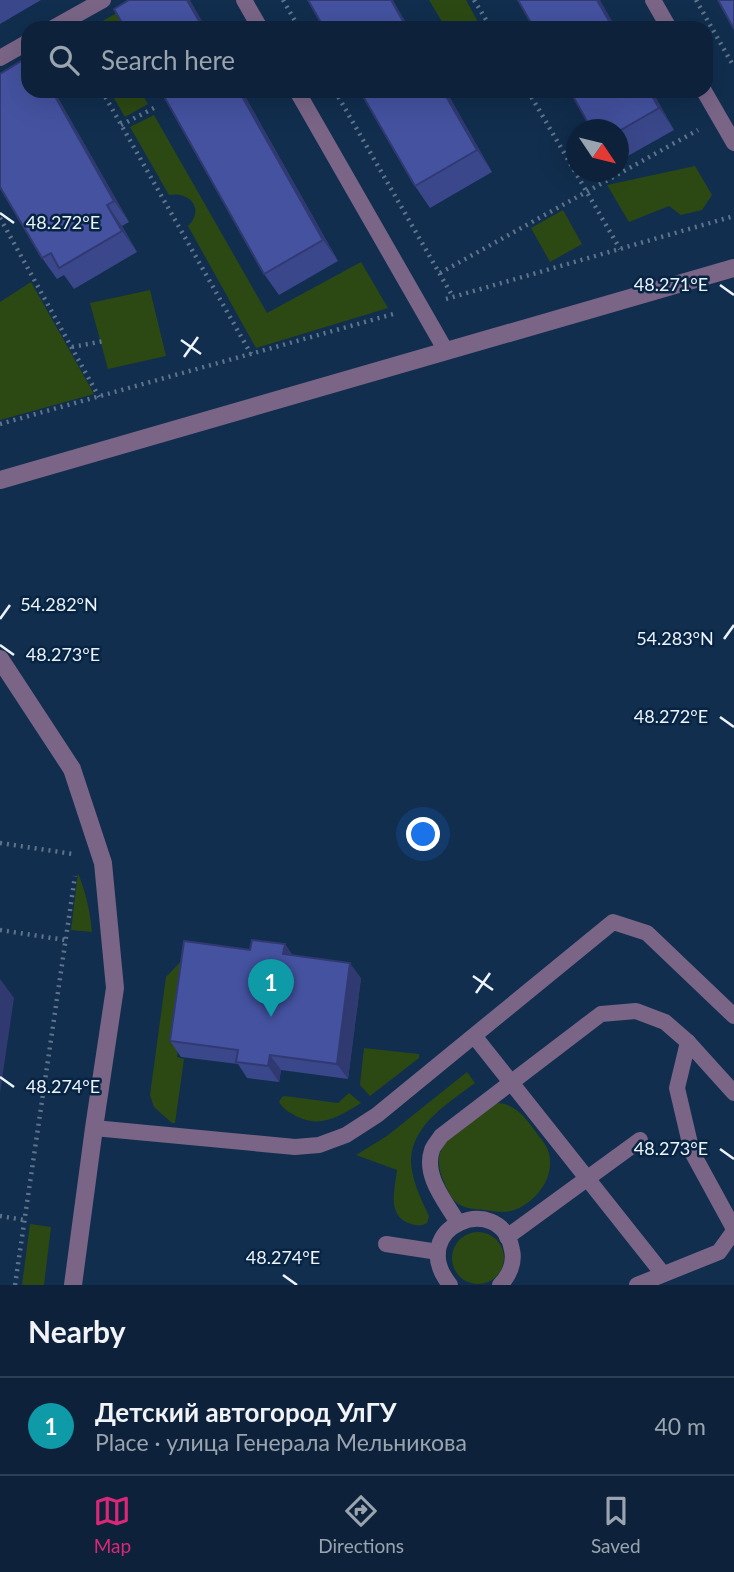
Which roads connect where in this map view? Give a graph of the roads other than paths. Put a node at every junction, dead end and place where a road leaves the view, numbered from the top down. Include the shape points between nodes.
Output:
1 (103, 0) edge
2 (244, 0) edge
3 (653, 0) edge
4 (66, 21) edge
5 (256, 21) edge
6 (664, 21) edge
7 (21, 46) edge
8 (0, 58) edge
9 (301, 98) edge
10 (709, 98) edge
11 (734, 143) edge
12 (734, 268) edge
13 (446, 351) junction
14 (0, 480) edge
15 (0, 659) edge
16 (734, 1016) edge
17 (475, 1037) junction
18 (688, 1042) junction
19 (511, 1083) junction
20 (734, 1093) edge
21 (94, 1128) junction
22 (640, 1140) dead end
23 (588, 1178) junction
24 (458, 1223) junction
25 (734, 1230) edge
26 (508, 1237) junction
27 (386, 1244) dead end
28 (438, 1252) junction
29 (663, 1275) junction
30 (73, 1285) edge
31 (450, 1285) edge
32 (500, 1285) edge
33 (637, 1285) edge

1 - 4 lane
2 - 5 lane
3 - 6 lane
7 - 8 lane
9 - 13 lane
10 - 11 lane
12 - 13 street
13 - 14 street
15 - 21 street via 72,769 103,863 115,988
16 - 17 lane via 647,933 612,922
17 - 19 lane
17 - 21 lane via 377,1115 346,1135 318,1145 295,1147
18 - 19 lane via 665,1022 636,1011 601,1014
18 - 20 lane
18 - 25 lane via 677,1088 692,1152
19 - 23 lane
19 - 24 lane via 441,1136 432,1150 432,1180
21 - 30 street
22 - 23 lane
23 - 26 lane
23 - 29 lane
24 - 26 lane via 483,1219
24 - 28 lane via 441,1240
25 - 29 lane via 719,1252
26 - 32 lane via 511,1268
27 - 28 lane
28 - 31 lane via 438,1264
29 - 33 lane

